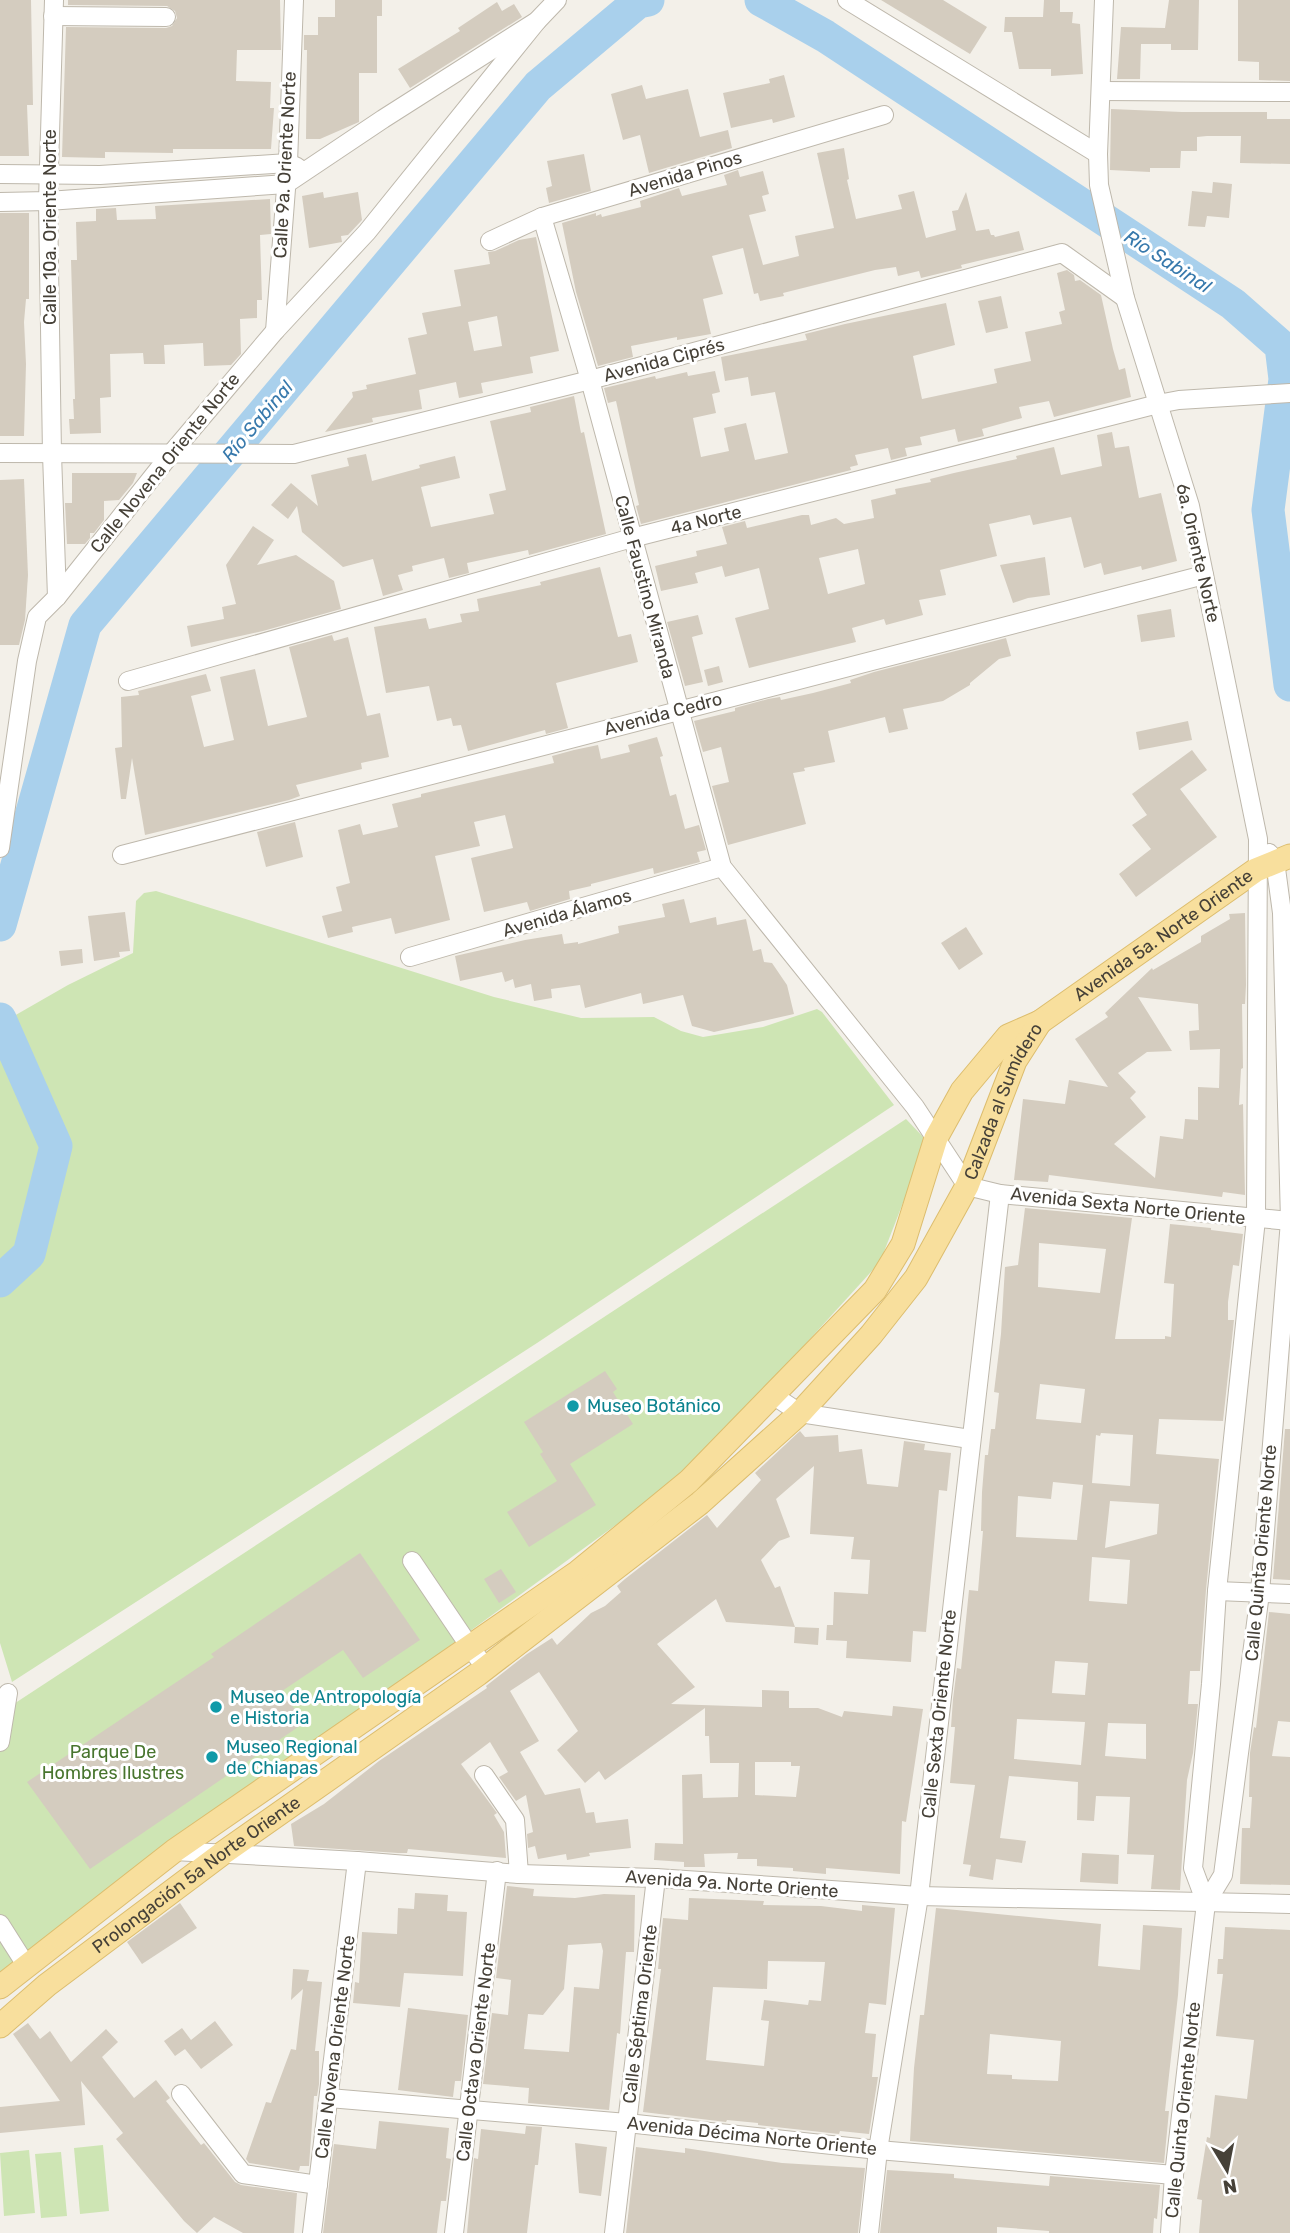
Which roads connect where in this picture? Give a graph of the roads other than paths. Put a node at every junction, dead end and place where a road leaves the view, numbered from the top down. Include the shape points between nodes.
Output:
1 (295, 0) edge
2 (540, 0) edge
3 (557, 0) edge
4 (847, 0) edge
5 (1104, 0) edge
6 (53, 8) edge
7 (166, 17) dead end
8 (537, 21) junction
9 (1101, 91) junction
10 (1290, 92) edge
11 (884, 115) dead end
12 (1098, 154) junction
13 (288, 163) junction
14 (306, 172) junction
15 (0, 174) edge
16 (49, 176) junction
17 (286, 184) junction
18 (48, 201) junction
19 (0, 202) edge
20 (542, 217) junction
21 (490, 241) dead end
22 (1125, 298) junction
23 (275, 331) junction
24 (590, 380) junction
25 (1290, 393) edge
26 (1158, 404) junction
27 (0, 453) edge
28 (52, 454) junction
29 (179, 455) junction
30 (632, 538) junction
31 (1204, 575) junction
32 (57, 597) junction
33 (128, 681) dead end
34 (678, 710) junction
35 (0, 848) edge
36 (122, 856) dead end
37 (1274, 862) edge
38 (722, 867) junction
39 (410, 957) dead end
40 (1040, 1022) junction
41 (936, 1138) junction
42 (967, 1186) junction
43 (999, 1194) junction
44 (1256, 1219) junction
45 (1290, 1221) edge
46 (774, 1396) junction
47 (800, 1413) junction
48 (970, 1439) junction
49 (689, 1481) joint
50 (700, 1503) joint
51 (412, 1561) dead end
52 (1217, 1591) junction
53 (1260, 1593) junction
54 (1290, 1594) edge
55 (470, 1647) junction
56 (485, 1667) junction
57 (8, 1693) dead end
58 (0, 1742) edge
59 (484, 1775) dead end
60 (174, 1851) junction
61 (223, 1853) junction
62 (357, 1861) junction
63 (497, 1871) junction
64 (519, 1874) junction
65 (656, 1878) junction
66 (919, 1896) junction
67 (1206, 1903) junction
68 (1290, 1904) edge
69 (0, 1924) edge
70 (26, 1965) junction
71 (47, 1986) junction
72 (0, 1987) edge
73 (0, 2026) edge
74 (181, 2094) dead end
75 (329, 2098) junction
76 (469, 2111) junction
77 (627, 2123) junction
78 (878, 2150) junction
79 (1174, 2175) junction
80 (318, 2185) junction
81 (312, 2233) edge
82 (454, 2233) edge
83 (614, 2233) edge
84 (869, 2233) edge
85 (1170, 2233) edge

1 - 13 street, Calle 9a. Oriente Norte
2 - 8 street
3 - 8 street
4 - 12 street
5 - 9 street, 6a. Oriente Norte
6 - 7 street
6 - 16 street, Calle 10a. Oriente Norte
8 - 14 street
8 - 23 street, Calle Novena Oriente Norte via 368,232
9 - 10 street
9 - 12 street, 6a. Oriente Norte
11 - 20 street, Avenida Pinos
12 - 22 street, 6a. Oriente Norte via 1099,185
13 - 14 street
13 - 16 street
13 - 17 street, Calle 9a. Oriente Norte
14 - 17 street
15 - 16 street
16 - 18 street, Calle 10a. Oriente Norte
17 - 18 street
17 - 23 street, Calle 9a. Oriente Norte
18 - 19 street
18 - 28 street, Calle 10a. Oriente Norte
20 - 21 street, Avenida Pinos
20 - 24 street, Calle Faustino Miranda
22 - 24 street, Avenida Ciprés via 1062,253
22 - 26 street, 6a. Oriente Norte
23 - 29 street, Calle Novena Oriente Norte
24 - 29 street, Avenida Ciprés via 285,455
24 - 30 street, Calle Faustino Miranda
25 - 26 street, 4a Norte
26 - 30 street, 4a Norte
26 - 31 street, 6a. Oriente Norte via 1190,506
27 - 28 street, Avenida Ciprés
28 - 29 street, Avenida Ciprés
28 - 32 street, Calle 10a. Oriente Norte
29 - 32 street, Calle Novena Oriente Norte
30 - 33 street, 4a Norte
30 - 34 street, Calle Faustino Miranda
31 - 34 street, Avenida Cedro
31 - 37 street, 6a. Oriente Norte via 1258,839
32 - 35 street, Calle Novena Oriente Norte via 37,617 27,661
34 - 36 street, Avenida Cedro
34 - 38 street, Calle Faustino Miranda
37 - 40 main road, Avenida 5a. Norte Oriente
37 - 44 street, Calle Quinta Oriente Norte via 1258,921
37 - 45 street, Calle Quinta Oriente Norte via 1282,913
38 - 39 street, Avenida Álamos
38 - 41 street, Calle Faustino Miranda
40 - 41 main road, Calzada al Sumidero via 1008,1036 962,1091
40 - 42 main road, Calzada al Sumidero via 1015,1061
41 - 42 street, Calle Faustino Miranda
41 - 46 main road, Calzada al Sumidero via 903,1244 875,1290
42 - 43 street, Avenida Sexta Norte Oriente
42 - 47 main road, Calzada al Sumidero via 916,1278
43 - 44 street, Avenida Sexta Norte Oriente
43 - 48 street, Calle Sexta Oriente Norte
44 - 45 street, Avenida Sexta Norte Oriente
44 - 52 street, Calle Quinta Oriente Norte
45 - 53 street, Calle Quinta Oriente Norte
46 - 47 street
46 - 49 main road, Calzada al Sumidero
47 - 48 street
47 - 50 main road, Calzada al Sumidero
48 - 66 street, Calle Sexta Oriente Norte
49 - 55 main road, Prolongación 5a Norte Oriente via 578,1572
50 - 56 main road, Prolongación 5a Norte Oriente
51 - 55 street
52 - 53 street
52 - 67 street, Calle Quinta Oriente Norte via 1193,1868
53 - 54 street
53 - 67 street, Calle Quinta Oriente Norte via 1223,1875
55 - 56 street
55 - 60 main road, Prolongación 5a Norte Oriente
56 - 61 main road, Prolongación 5a Norte Oriente
57 - 58 street
59 - 64 street via 515,1820
60 - 61 street, Avenida 9a. Norte Oriente
60 - 70 main road, Prolongación 5a Norte Oriente
61 - 62 street, Avenida 9a. Norte Oriente
61 - 71 main road, Prolongación 5a Norte Oriente
62 - 63 street, Avenida 9a. Norte Oriente
62 - 75 street, Calle Novena Oriente Norte
63 - 64 street, Avenida 9a. Norte Oriente
63 - 76 street, Calle Octava Oriente Norte
64 - 65 street, Avenida 9a. Norte Oriente
65 - 66 street, Avenida 9a. Norte Oriente
65 - 77 street, Calle Séptima Oriente
66 - 67 street, Avenida 9a. Norte Oriente
66 - 78 street, Calle Sexta Oriente Norte
67 - 68 street, Avenida 9a. Norte Oriente
67 - 79 street, Calle Quinta Oriente Norte
69 - 70 street
70 - 71 main road
70 - 72 main road, Prolongación 5a Norte Oriente
71 - 73 main road, Prolongación 5a Norte Oriente
74 - 80 street via 243,2174
75 - 76 street, Avenida Décima Norte Oriente
75 - 80 street, Calle Novena Oriente Norte
76 - 77 street, Avenida Décima Norte Oriente
76 - 82 street, Calle Octava Oriente Norte
77 - 78 street, Avenida Décima Norte Oriente
77 - 83 street, Calle Séptima Oriente
78 - 79 street, Avenida Décima Norte Oriente
78 - 84 street, Calle Sexta Oriente Norte
79 - 85 street, Calle Quinta Oriente Norte
80 - 81 street, Calle Novena Oriente Norte

